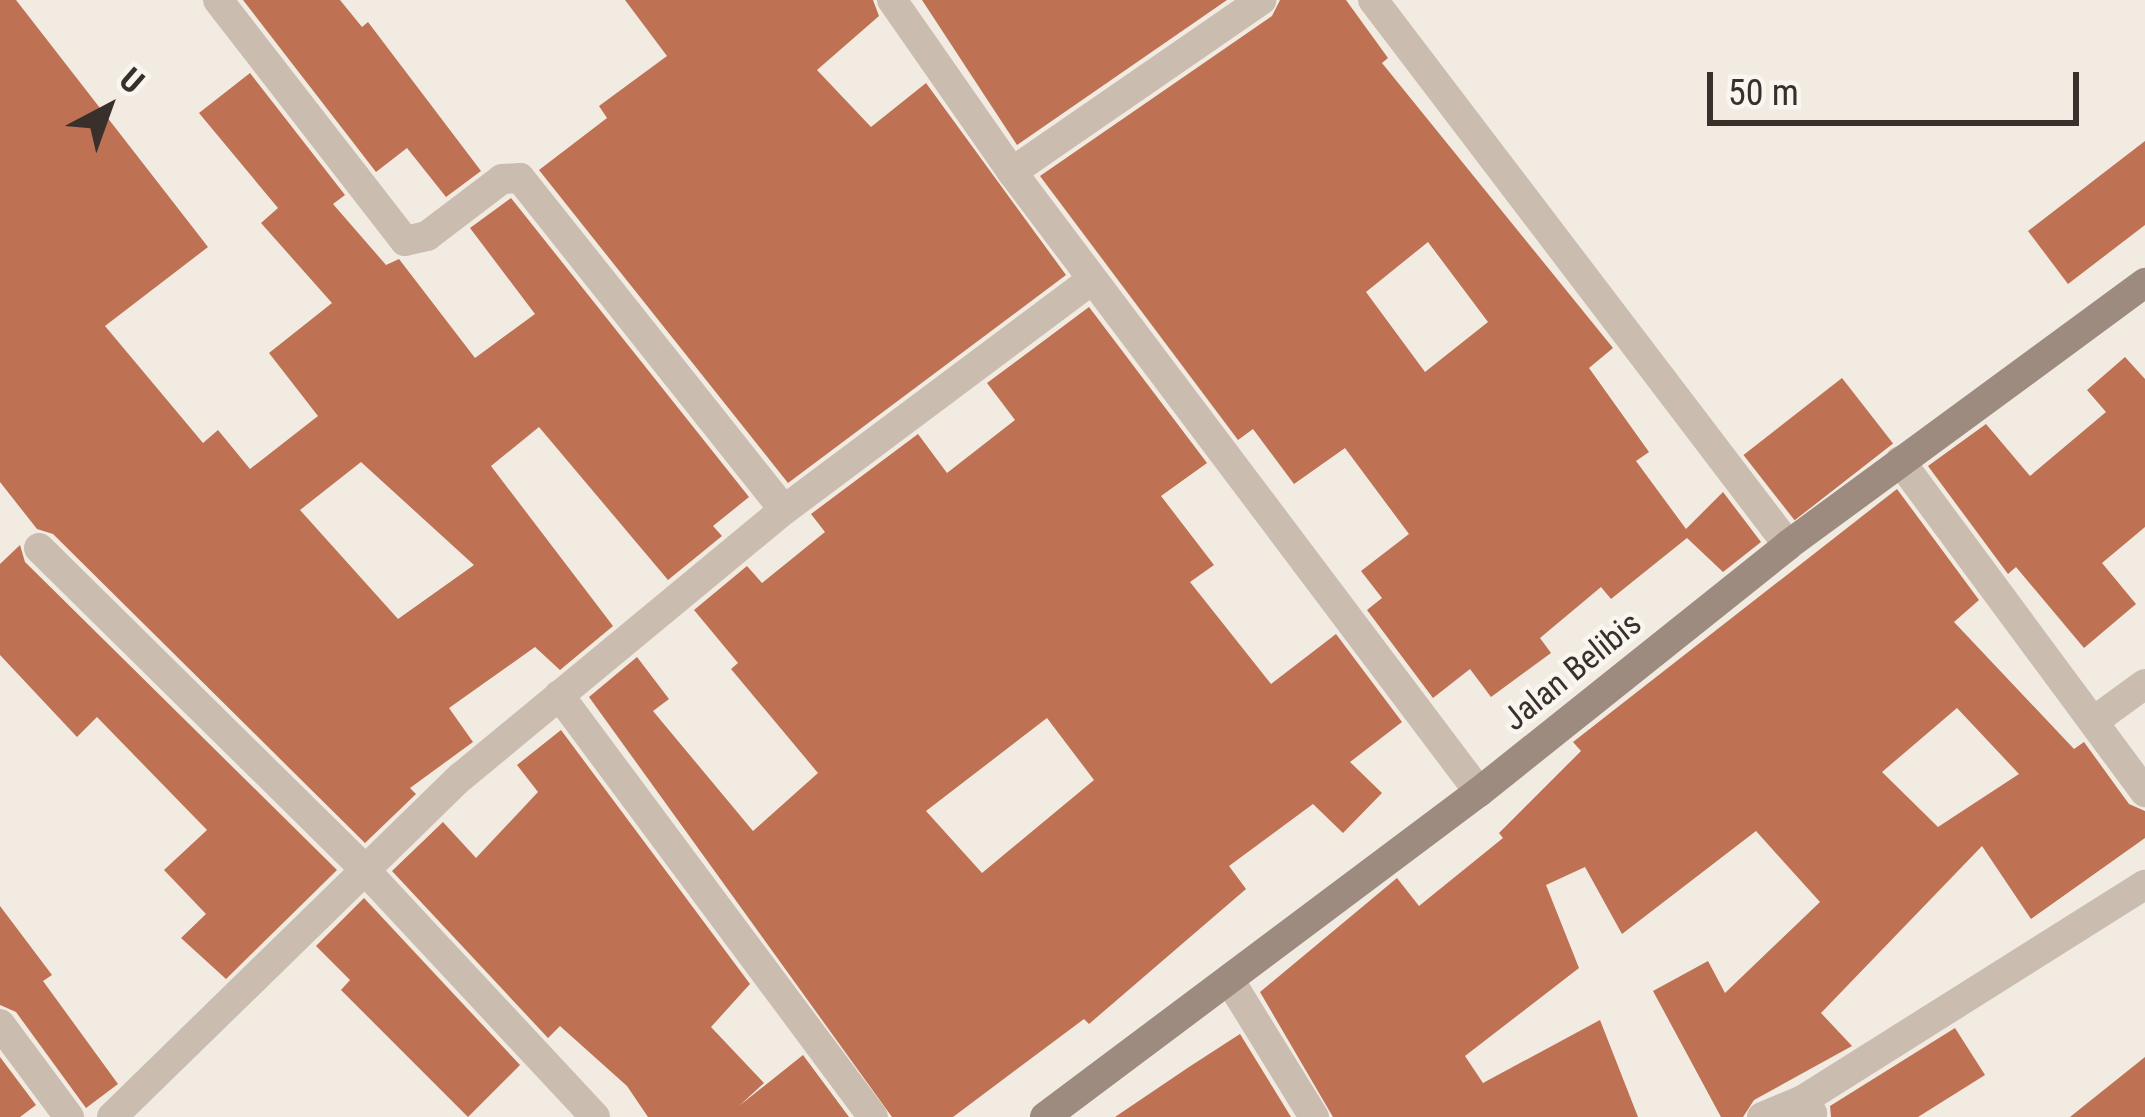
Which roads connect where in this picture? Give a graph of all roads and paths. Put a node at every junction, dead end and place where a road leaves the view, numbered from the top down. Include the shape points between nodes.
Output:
1 (218, 0) edge
2 (892, 0) edge
3 (1261, 0) edge
4 (1373, 0) edge
5 (1012, 172) junction
6 (1092, 280) junction
7 (2145, 284) edge
8 (1900, 461) junction
9 (784, 510) junction
10 (1788, 545) junction
11 (39, 548) dead end
12 (2145, 684) edge
13 (560, 695) junction
14 (2094, 721) junction
15 (1479, 792) junction
16 (2145, 792) edge
17 (363, 868) junction
18 (2141, 899) edge
19 (1230, 981) junction
20 (0, 1024) edge
21 (1809, 1108) edge
22 (68, 1117) edge
23 (112, 1117) edge
24 (596, 1117) edge
25 (873, 1117) edge
26 (1046, 1117) edge
27 (1314, 1117) edge
28 (1762, 1117) edge

1 - 9 street via 405,242 427,236 502,179 520,178
2 - 5 street
3 - 5 street
4 - 10 street
5 - 6 street
6 - 9 street
6 - 15 street
7 - 8 street, Jalan Belibis
8 - 10 street, Jalan Belibis
8 - 14 street
9 - 13 street
10 - 15 street, Jalan Belibis
11 - 17 street
12 - 14 street
13 - 17 street
13 - 25 street
14 - 16 street
15 - 19 street, Jalan Belibis
17 - 23 street
17 - 24 street
18 - 21 street
19 - 26 street, Jalan Belibis
19 - 27 street
20 - 22 street
21 - 28 street

